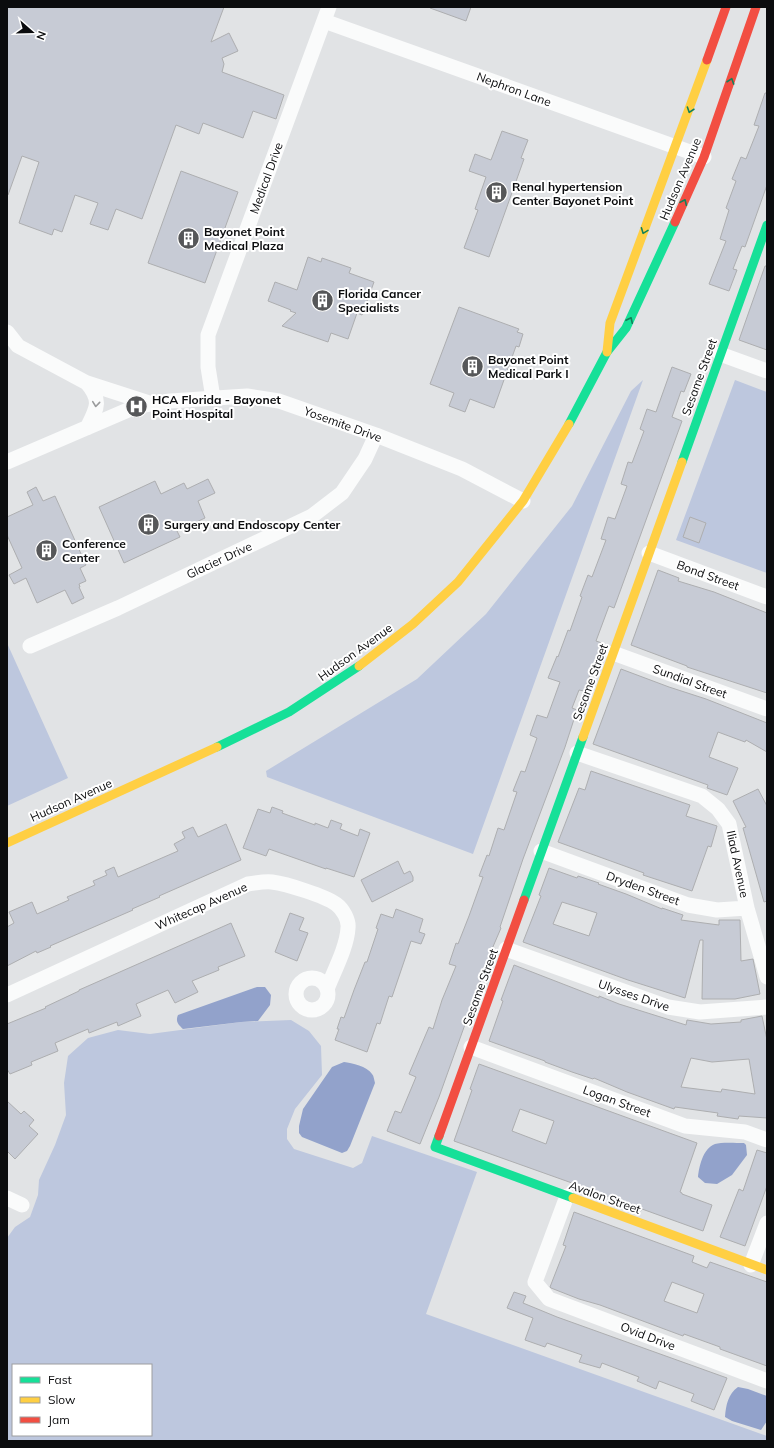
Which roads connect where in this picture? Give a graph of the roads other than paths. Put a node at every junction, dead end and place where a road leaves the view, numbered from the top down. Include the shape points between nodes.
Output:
1 (329, 7) edge
2 (726, 7) edge
3 (756, 7) edge
4 (324, 21) junction
5 (676, 147) junction
6 (704, 157) junction
7 (767, 225) edge
8 (7, 332) edge
9 (607, 352) junction
10 (720, 354) junction
11 (767, 371) edge
12 (87, 383) junction
13 (213, 398) junction
14 (152, 404) junction
15 (87, 428) junction
16 (376, 435) junction
17 (7, 462) edge
18 (523, 501) junction
19 (649, 553) junction
20 (767, 597) edge
21 (30, 646) dead end
22 (613, 653) junction
23 (767, 708) edge
24 (577, 753) junction
25 (7, 843) edge
26 (541, 851) junction
27 (747, 908) junction
28 (506, 949) junction
29 (767, 977) edge
30 (327, 989) dead end
31 (7, 995) edge
32 (767, 1007) edge
33 (471, 1047) junction
34 (767, 1140) edge
35 (435, 1147) joint
36 (567, 1196) junction
37 (7, 1198) edge
38 (22, 1205) dead end
39 (767, 1223) edge
40 (751, 1265) junction
41 (767, 1270) edge
42 (767, 1381) edge

1 - 4 street, Medical Drive
2 -> 5 street, Hudson Avenue
6 -> 3 street, Hudson Avenue
4 - 5 street, Nephron Lane
4 - 13 street, Medical Drive via 208,335 208,367
5 - 6 street, Nephron Lane
5 -> 9 street, Hudson Avenue via 610,323
9 -> 6 street, Hudson Avenue via 626,328
7 - 10 street, Sesame Street
8 - 12 street, Yosemite Drive via 18,346
9 - 18 street, Hudson Avenue
10 - 11 street
10 - 19 street, Sesame Street
12 - 14 street, Yosemite Drive
12 -> 15 street via 96,396 97,403
13 - 14 street, Yosemite Drive
13 - 16 street, Yosemite Drive via 247,396 279,401
14 - 15 street, Yosemite Drive via 135,407
15 - 17 street, Yosemite Drive
16 - 18 street, Yosemite Drive via 462,469
16 - 21 street, Glacier Drive via 365,459 342,494 312,516 118,608
18 - 25 street, Hudson Avenue via 458,582 413,624 344,677 289,712 240,737
19 - 20 street, Bond Street
19 - 22 street, Sesame Street
22 - 23 street, Sundial Street
22 - 24 street, Sesame Street
24 - 26 street, Sesame Street
24 - 27 street, Iliad Avenue via 702,796 718,809 729,824
26 - 27 street, Dryden Street via 688,904 716,910
26 - 28 street, Sesame Street
27 - 29 street, Iliad Avenue
28 - 32 street, Ulysses Drive via 668,1007 700,1012
28 - 33 street, Sesame Street
30 - 31 street, Whitecap Avenue via 346,941 349,927 347,918 340,907 330,900 271,882 248,884
33 - 34 street, Logan Street via 685,1126 746,1132
33 - 35 street, Sesame Street
35 - 36 street, Avalon Street
36 - 40 street, Avalon Street
36 - 42 street, Ovid Drive via 535,1282 549,1299
37 - 38 street
39 - 40 street
40 - 41 street, Avalon Street

